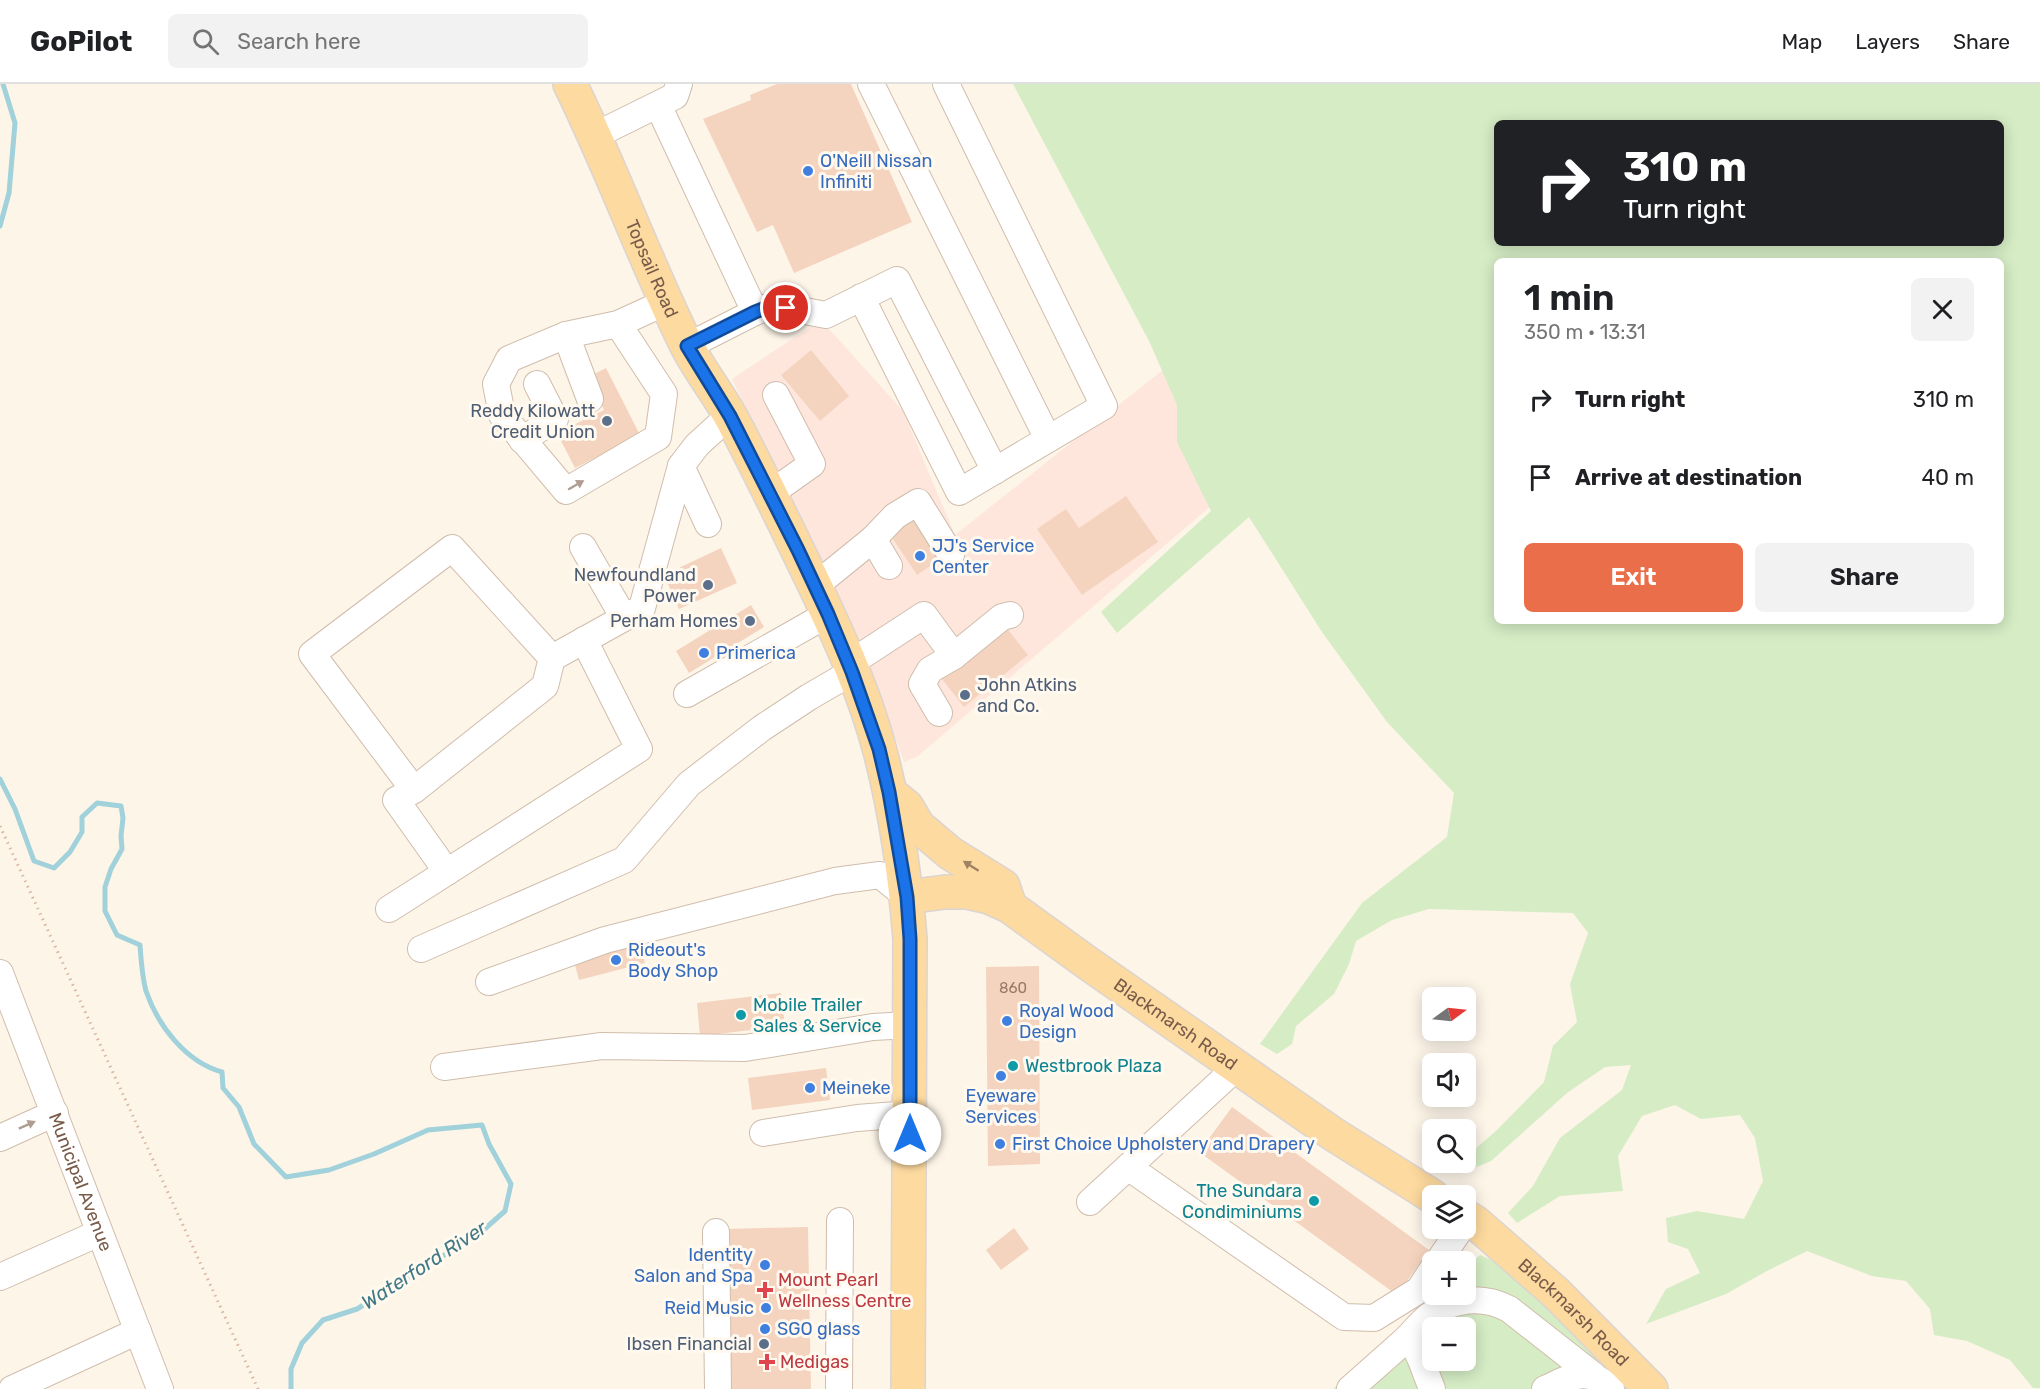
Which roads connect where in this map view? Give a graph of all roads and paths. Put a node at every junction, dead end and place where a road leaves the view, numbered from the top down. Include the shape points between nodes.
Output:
1 (570, 84) edge
2 (701, 84) edge
3 (871, 84) edge
4 (946, 84) edge
5 (671, 95) edge
6 (594, 136) junction
7 (861, 297) junction
8 (666, 302) junction
9 (755, 312) junction
10 (618, 324) junction
11 (566, 334) junction
12 (687, 346) junction
13 (537, 384) dead end
14 (776, 395) dead end
15 (590, 399) dead end
16 (730, 416) junction
17 (1048, 439) junction
18 (522, 440) junction
19 (681, 466) junction
20 (995, 471) junction
21 (771, 493) junction
22 (708, 524) dead end
23 (873, 539) junction
24 (583, 547) dead end
25 (951, 555) dead end
26 (889, 566) dead end
27 (821, 600) junction
28 (1010, 615) dead end
29 (624, 618) junction
30 (584, 640) junction
31 (954, 656) junction
32 (552, 658) junction
33 (850, 668) junction
34 (687, 694) dead end
35 (939, 713) dead end
36 (414, 790) junction
37 (889, 792) junction
38 (0, 826) edge
39 (447, 872) junction
40 (907, 897) junction
41 (1009, 906) junction
42 (389, 909) dead end
43 (421, 949) dead end
44 (0, 975) edge
45 (489, 982) dead end
46 (910, 1025) junction
47 (444, 1067) dead end
48 (1236, 1067) junction
49 (55, 1113) junction
50 (910, 1114) junction
51 (763, 1132) dead end
52 (0, 1138) edge
53 (1128, 1167) junction
54 (1422, 1190) edge
55 (1090, 1202) dead end
56 (840, 1221) dead end
57 (1476, 1230) edge
58 (716, 1232) dead end
59 (99, 1233) junction
60 (0, 1277) edge
61 (1422, 1285) edge
62 (138, 1331) junction
63 (1410, 1336) junction
64 (1602, 1382) edge
65 (12, 1389) edge
66 (160, 1389) edge
67 (258, 1389) edge
68 (718, 1389) edge
69 (839, 1389) edge
70 (908, 1389) edge
71 (1351, 1389) edge
72 (1432, 1389) edge
73 (1545, 1389) edge
74 (1651, 1389) edge

1 - 6 main road, Topsail Road
2 - 5 street
3 - 17 street
4 - 17 street via 1104,406
5 - 6 street
5 - 9 street
6 - 8 main road, Topsail Road
7 - 9 street via 826,315 773,305
7 - 20 street via 897,280
7 - 20 street via 958,492
8 - 10 street
8 - 12 main road, Topsail Road
9 - 12 street
10 - 11 street
18 -> 10 street via 566,491 658,437 664,394
11 - 15 street
11 - 18 street via 509,359 496,384 502,416
12 - 16 main road, Topsail Road
13 - 18 street via 555,419
14 - 21 street via 812,464
16 - 19 street via 697,445
16 - 21 main road, Topsail Road
17 - 20 street
19 - 22 street
19 - 29 street via 642,608
21 - 27 main road, Topsail Road
23 - 25 street via 895,516 918,502
23 - 26 street
23 - 27 street
24 - 29 street
27 - 33 main road, Topsail Road
27 - 34 street
28 - 31 street via 1002,617
29 - 30 street
30 - 32 street
30 - 39 street via 639,748
31 - 33 street via 924,615
31 - 35 street via 930,670 922,684
32 - 36 street via 545,686
32 - 36 street via 452,548 312,654
33 - 37 main road, Topsail Road via 879,749
33 - 43 street via 689,784 624,860
36 - 39 street via 396,801
37 - 40 main road, Topsail Road
41 -> 37 main road via 1003,886 950,853 918,826 907,807
38 - 67 path
39 - 42 street
40 - 41 main road, Blackmarsh Road via 966,892
40 - 45 street via 880,875 835,881 605,940
40 - 46 main road, Topsail Road
41 - 48 main road, Blackmarsh Road
44 - 49 street, Municipal Avenue
46 - 47 street via 873,1027 745,1048 602,1046
46 - 50 main road, Topsail Road
48 - 53 street
48 - 54 main road, Blackmarsh Road
52 -> 49 street
49 - 59 street, Municipal Avenue
50 - 51 street
50 - 70 main road, Topsail Road
53 - 55 street
53 - 61 street via 1344,1317 1374,1318
56 - 69 street
57 - 74 main road, Blackmarsh Road via 1556,1293
58 - 68 street
59 - 60 street
59 - 62 street, Municipal Avenue
62 - 65 street
62 - 66 street, Municipal Avenue
63 - 64 street via 1438,1311 1461,1302 1485,1299 1509,1309
63 - 71 street
63 - 72 street
64 - 73 street via 1584,1374

